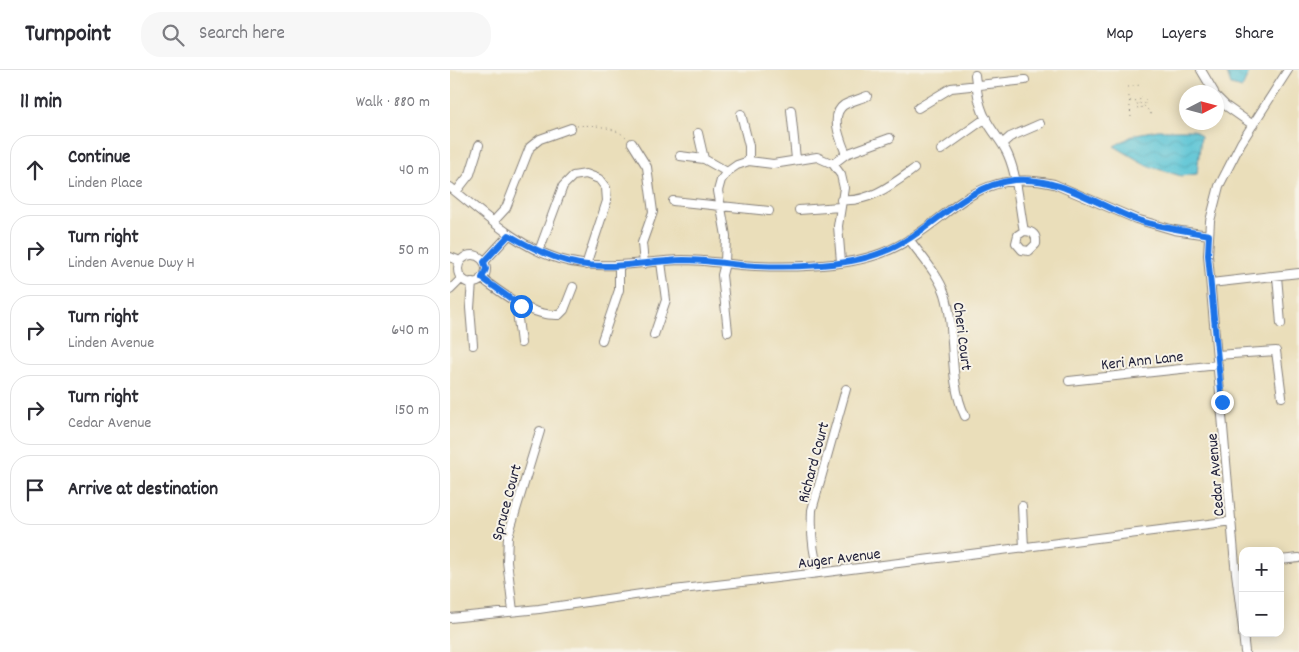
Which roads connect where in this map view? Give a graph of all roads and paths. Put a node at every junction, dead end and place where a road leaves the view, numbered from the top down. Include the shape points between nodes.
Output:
1 (1201, 70) edge
2 (1288, 70) edge
3 (975, 75) dead end
4 (1024, 80) dead end
5 (976, 84) junction
6 (1140, 85) dead end
7 (1210, 85) edge
8 (867, 96) dead end
9 (1130, 101) junction
10 (1139, 103) junction
11 (1224, 103) edge
12 (1143, 106) junction
13 (918, 108) dead end
14 (791, 110) dead end
15 (740, 114) dead end
16 (1152, 116) dead end
17 (986, 118) junction
18 (1131, 118) dead end
19 (1040, 124) dead end
20 (1253, 125) junction
21 (571, 128) joint
22 (698, 133) dead end
23 (890, 138) dead end
24 (632, 143) joint
25 (1002, 144) junction
26 (479, 145) dead end
27 (941, 150) dead end
28 (846, 154) junction
29 (680, 156) dead end
30 (704, 159) junction
31 (796, 159) junction
32 (749, 161) junction
33 (833, 164) junction
34 (914, 169) dead end
35 (727, 172) junction
36 (1014, 180) junction
37 (453, 189) edge
38 (673, 201) dead end
39 (841, 203) junction
40 (720, 206) junction
41 (799, 210) dead end
42 (769, 211) dead end
43 (493, 222) junction
44 (1024, 231) dead end
45 (509, 235) junction
46 (1209, 235) junction
47 (909, 239) junction
48 (539, 251) junction
49 (450, 257) edge
50 (460, 261) junction
51 (484, 262) junction
52 (661, 262) junction
53 (841, 262) junction
54 (725, 263) junction
55 (644, 264) junction
56 (586, 265) junction
57 (619, 266) junction
58 (1299, 273) edge
59 (1277, 276) junction
60 (462, 278) junction
61 (482, 278) junction
62 (472, 282) junction
63 (1211, 283) junction
64 (572, 286) dead end
65 (450, 290) edge
66 (516, 303) junction
67 (1280, 324) dead end
68 (728, 332) dead end
69 (654, 335) dead end
70 (602, 340) dead end
71 (521, 343) dead end
72 (473, 345) dead end
73 (1217, 355) junction
74 (1218, 365) junction
75 (1069, 381) dead end
76 (846, 389) dead end
77 (1282, 397) dead end
78 (965, 416) dead end
79 (540, 431) dead end
80 (1022, 506) dead end
81 (1232, 521) junction
82 (1024, 548) junction
83 (1299, 558) edge
84 (1284, 560) edge
85 (1239, 564) edge
86 (819, 573) junction
87 (513, 612) junction
88 (450, 618) edge
89 (1243, 637) edge
90 (1245, 652) edge

1 - 7 street
2 - 20 street, Cedar Avenue
3 - 5 street
4 - 5 street
5 - 13 street via 951,88
5 - 17 street
6 - 9 path via 1128,87
8 - 28 street via 844,106 837,118
9 - 10 path
9 - 18 path
10 - 12 path
10 - 12 path via 1138,108
10 - 12 path via 1143,99 1147,101
11 - 20 street
12 - 16 path
14 - 31 street
15 - 32 street via 749,146
17 - 25 street
17 - 27 street
19 - 25 street
20 - 46 street, Cedar Avenue via 1219,186
21 - 24 path via 587,125 606,129 622,134
21 - 43 street via 530,147 506,208
22 - 30 street
23 - 28 street
24 - 55 street via 647,167 652,212 642,243
25 - 36 street
26 - 37 street via 470,174
28 - 33 street
29 - 30 street
30 - 35 street
31 - 32 street via 773,164
31 - 33 street via 817,157
32 - 35 street
33 - 39 street via 841,175 844,188
34 - 39 street via 884,189 862,199
35 - 40 street via 718,191
36 - 44 street
36 - 46 street via 1054,184 1136,219 1174,230
36 - 47 street via 975,193
37 - 43 street
38 - 40 street
39 - 41 street
39 - 53 street via 838,226
40 - 42 street
40 - 54 street via 726,236
43 - 45 street
45 - 48 street
45 - 51 street
46 - 63 street, Cedar Avenue
47 - 53 street via 882,253
47 - 78 street, Cheri Court via 944,293 958,401
48 - 56 street
48 - 56 street via 564,186 573,176 586,174 599,178 606,188 607,200
49 - 50 street
50 - 51 street via 474,255
50 - 60 street via 458,270
51 - 61 street via 486,269
52 - 54 street via 704,260
52 - 55 street
52 - 69 street via 666,300
53 - 54 street via 788,266
54 - 68 street via 722,274
55 - 57 street
56 - 57 street
57 - 70 street via 619,290
58 - 59 street
59 - 63 street
59 - 67 street
60 - 62 street
60 - 65 street
61 - 62 street
61 - 66 street
62 - 72 street
63 - 73 street, Cedar Avenue
64 - 66 street via 564,310 559,315
66 - 71 street
73 - 74 street, Cedar Avenue
73 - 77 street via 1276,351
74 - 75 street, Keri Ann Lane
74 - 81 street, Cedar Avenue
76 - 86 street, Richard Court via 812,510
79 - 87 street, Spruce Court via 508,536 506,550
80 - 82 street
81 - 82 street, Auger Avenue
81 - 85 street, Cedar Avenue
82 - 86 street, Auger Avenue
83 - 84 street
86 - 87 street, Auger Avenue
87 - 88 street, Auger Avenue
89 - 90 street

